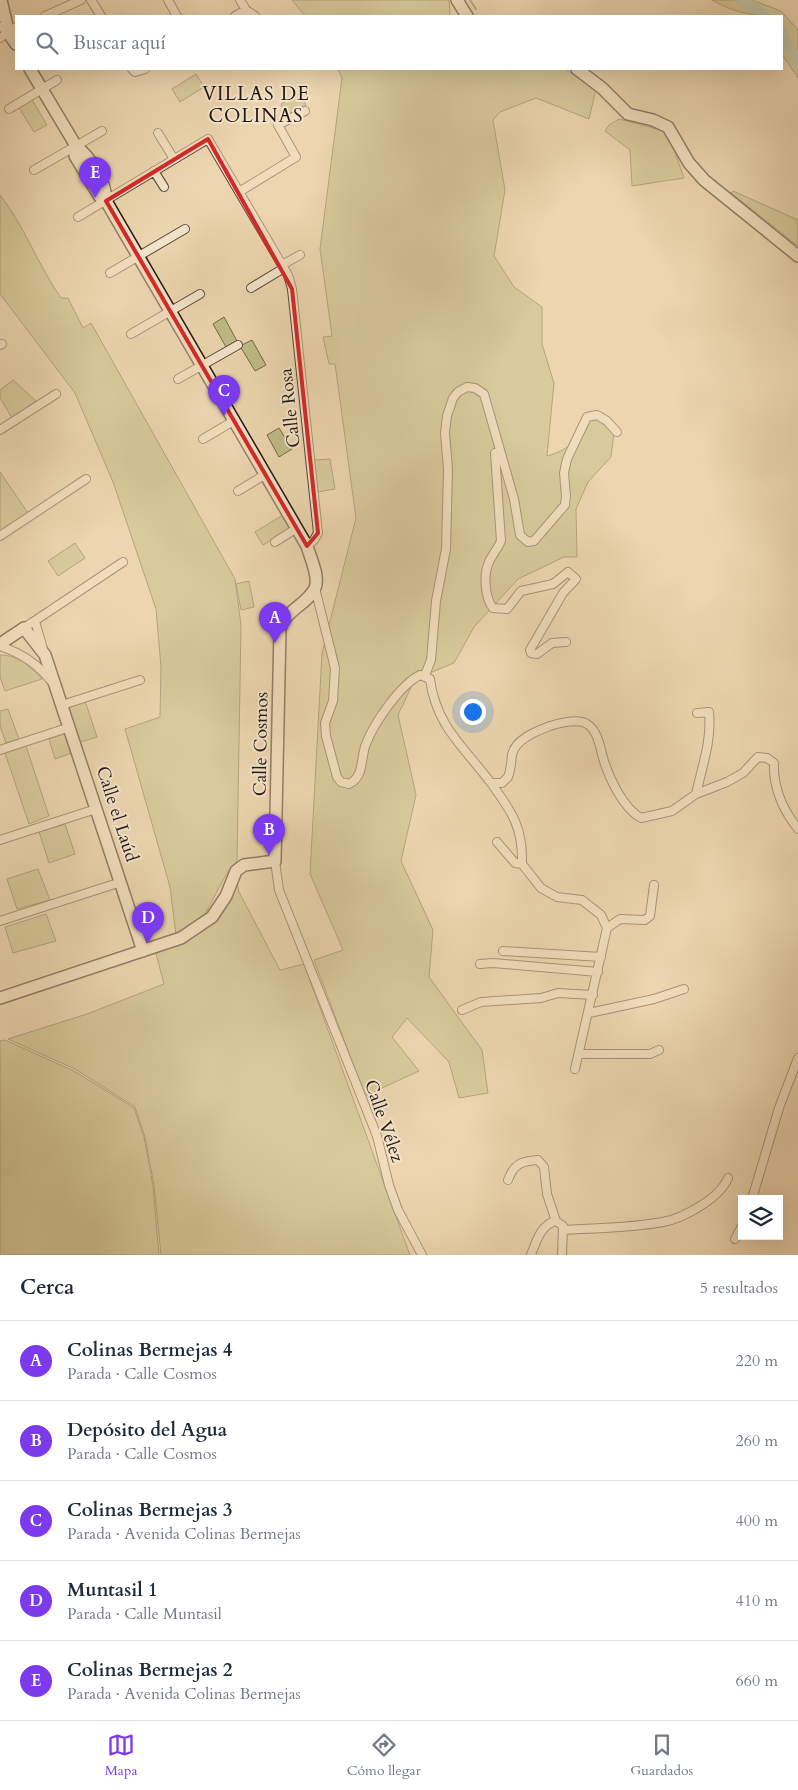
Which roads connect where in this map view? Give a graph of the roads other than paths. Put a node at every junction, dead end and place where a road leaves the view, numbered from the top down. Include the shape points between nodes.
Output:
1 (1, 0) edge
2 (81, 0) edge
3 (91, 0) edge
4 (168, 0) edge
5 (240, 0) edge
6 (457, 0) edge
7 (246, 10) junction
8 (47, 15) edge
9 (100, 15) edge
10 (177, 15) edge
11 (237, 15) edge
12 (254, 15) edge
13 (466, 15) edge
14 (0, 18) edge
15 (8, 32) edge
16 (15, 42) edge
17 (31, 70) edge
18 (578, 70) edge
19 (57, 80) dead end
20 (42, 89) junction
21 (9, 108) dead end
22 (305, 111) dead end
23 (102, 131) dead end
24 (158, 133) dead end
25 (76, 146) junction
26 (174, 159) junction
27 (34, 170) dead end
28 (154, 170) junction
29 (164, 187) dead end
30 (239, 192) junction
31 (106, 201) junction
32 (78, 217) dead end
33 (185, 229) dead end
34 (300, 255) dead end
35 (139, 256) junction
36 (798, 256) edge
37 (283, 266) junction
38 (110, 273) dead end
39 (251, 288) dead end
40 (200, 294) dead end
41 (171, 311) junction
42 (131, 334) dead end
43 (238, 345) dead end
44 (202, 366) junction
45 (178, 379) dead end
46 (56, 394) dead end
47 (235, 420) junction
48 (0, 430) edge
49 (616, 432) dead end
50 (494, 436) junction
51 (203, 439) dead end
52 (266, 474) junction
53 (86, 479) dead end
54 (238, 491) dead end
55 (297, 528) junction
56 (0, 536) edge
57 (275, 542) dead end
58 (307, 546) junction
59 (123, 562) dead end
60 (315, 588) junction
61 (34, 621) junction
62 (24, 628) junction
63 (566, 642) dead end
64 (0, 645) edge
65 (45, 655) junction
66 (425, 676) junction
67 (140, 680) dead end
68 (56, 688) junction
69 (62, 705) junction
70 (696, 713) dead end
71 (70, 727) junction
72 (0, 750) edge
73 (491, 783) junction
74 (696, 794) junction
75 (96, 809) junction
76 (798, 830) edge
77 (0, 840) edge
78 (497, 842) dead end
79 (275, 861) junction
80 (522, 864) junction
81 (120, 882) junction
82 (654, 885) dead end
83 (0, 921) edge
84 (607, 928) junction
85 (143, 951) junction
86 (503, 951) dead end
87 (601, 957) junction
88 (480, 964) dead end
89 (598, 972) junction
90 (684, 989) dead end
91 (593, 995) junction
92 (320, 996) joint
93 (0, 998) edge
94 (462, 1010) dead end
95 (589, 1012) junction
96 (659, 1050) dead end
97 (579, 1054) junction
98 (798, 1058) edge
99 (575, 1069) dead end
100 (728, 1178) dead end
101 (508, 1180) dead end
102 (753, 1195) edge
103 (556, 1221) junction
104 (563, 1230) junction
105 (738, 1233) edge
106 (735, 1239) dead end
107 (422, 1255) edge
108 (531, 1255) edge
109 (562, 1255) edge

1 - 15 street
2 - 8 street
3 - 9 street
4 - 10 street
5 - 7 street
6 - 13 street
7 - 11 street
7 - 12 street
14 - 15 street
15 - 16 street
17 - 20 street
18 - 36 street via 628,114 668,126 689,163 704,180
19 - 20 street
20 - 21 street
20 - 25 street
22 - 30 street via 278,125 296,157
23 - 25 street
24 - 26 street
25 - 27 street
25 - 31 street via 84,152 106,188
26 - 28 street
26 - 30 street, Calle Rosa via 208,139
28 - 29 street
28 - 31 street
30 - 37 street, Calle Rosa
31 - 32 street
31 - 35 street
33 - 35 street
34 - 37 street
35 - 38 street
35 - 41 street
37 - 39 street
37 - 58 street, Calle Rosa via 292,289 318,533
40 - 41 street
41 - 42 street
41 - 44 street
43 - 44 street
44 - 45 street
44 - 47 street
46 - 48 street
47 - 51 street
47 - 52 street
49 - 50 street via 607,420 597,415 587,417 567,459 564,505 534,541 528,542 520,535 514,499
50 - 63 street via 501,541 489,561 486,600 493,608 507,610 521,591 553,584 568,572 576,579 563,593 530,650 537,654 552,644
50 - 66 street via 484,394 467,387 458,392 447,416 445,433 448,470 446,549
52 - 54 street
52 - 55 street
53 - 56 street
55 - 57 street
55 - 58 street
58 - 60 street via 316,579
59 - 61 street
60 - 66 street via 335,668 334,694 325,723 337,777 341,782 349,784 355,780 361,770 366,742 374,729 413,678
60 - 79 street, Calle Cosmos via 285,619 280,630
61 - 62 street
61 - 65 street, Calle el Laúd
62 - 64 street
62 - 65 street, Calle el Laúd
64 - 68 street, Calle el Laúd via 40,667
65 - 68 street, Calle el Laúd
66 - 73 street via 430,679 437,711 449,731
67 - 69 street
68 - 69 street, Calle el Laúd
69 - 71 street, Calle el Laúd
70 - 74 street via 709,712 710,723
71 - 72 street
71 - 75 street, Calle el Laúd
73 - 74 street via 502,783 508,777 512,752 521,741 556,724 580,721 587,724 597,737 613,781 633,814 641,818 672,811
73 - 80 street via 513,813 522,847
74 - 76 street via 743,773 758,757 767,758 774,763 775,788
75 - 77 street
75 - 81 street, Calle el Laúd
78 - 80 street via 515,863
79 - 85 street via 244,865 236,871 218,910 206,922 181,938
79 - 92 street, Calle Cosmos via 279,890
80 - 84 street via 541,888 557,896 582,900 601,915
81 - 83 street
81 - 85 street, Calle el Laúd
82 - 84 street via 650,916 644,920 620,919
84 - 87 street
85 - 93 street
86 - 87 street
87 - 89 street
88 - 89 street
89 - 91 street
90 - 95 street via 654,1000
91 - 94 street via 558,993 541,998 481,1002
91 - 95 street
92 - 107 street, Calle Vélez via 377,1136 388,1185
95 - 97 street
96 - 97 street via 650,1054
97 - 99 street
98 - 102 street via 779,1108
100 - 104 street via 724,1187 700,1206 665,1222
101 - 103 street via 513,1168 523,1161 538,1160 544,1167 547,1194
103 - 104 street
103 - 108 street via 549,1222
104 - 109 street
105 - 106 street

